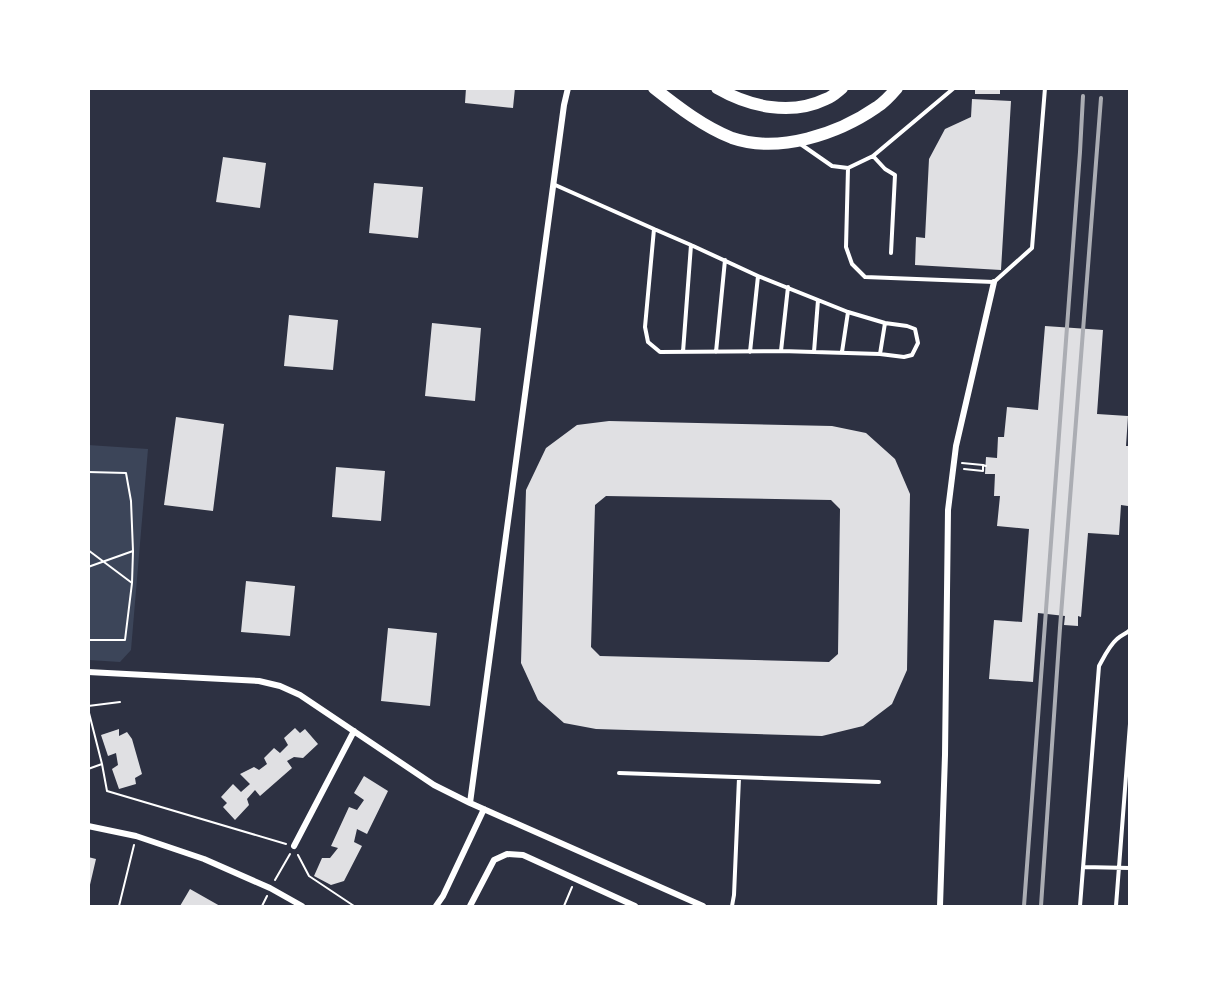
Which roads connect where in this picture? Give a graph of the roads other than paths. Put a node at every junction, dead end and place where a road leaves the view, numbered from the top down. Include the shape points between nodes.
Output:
1 (568, 88) edge
2 (654, 88) edge
3 (717, 88) edge
4 (842, 88) edge
5 (897, 88) edge
6 (954, 88) edge
7 (1045, 88) edge
8 (796, 141) junction
9 (873, 156) junction
10 (848, 168) junction
11 (553, 184) junction
12 (654, 229) junction
13 (692, 244) junction
14 (891, 253) dead end
15 (725, 260) junction
16 (758, 276) junction
17 (994, 282) junction
18 (788, 287) junction
19 (818, 300) junction
20 (848, 312) junction
21 (885, 323) junction
22 (781, 351) junction
23 (682, 352) junction
24 (716, 352) junction
25 (750, 352) junction
26 (814, 352) junction
27 (842, 352) junction
28 (880, 354) junction
29 (1129, 633) edge
30 (88, 672) edge
31 (1130, 724) edge
32 (354, 731) junction
33 (618, 773) dead end
34 (739, 778) junction
35 (879, 782) dead end
36 (470, 803) junction
37 (484, 809) junction
38 (88, 826) edge
39 (294, 846) road end
40 (1083, 867) junction
41 (1119, 867) junction
42 (1130, 868) edge
43 (302, 906) edge
44 (436, 906) edge
45 (470, 906) edge
46 (635, 906) edge
47 (703, 906) edge
48 (732, 906) edge
49 (940, 906) edge
50 (1080, 906) edge
51 (1116, 906) edge

1 - 11 street
2 - 8 main road via 713,129 734,138 766,144
3 - 4 main road via 742,101 782,108 826,99
5 - 8 main road via 879,107 840,129
6 - 9 lane
7 - 17 lane via 1032,248
8 - 10 lane via 832,166
9 - 10 lane
9 - 14 lane via 895,175
10 - 17 lane via 846,247 852,264 864,277
11 - 12 lane
11 - 36 street
12 - 13 lane
12 - 23 lane via 645,327 648,342 660,352
13 - 15 lane
13 - 23 lane
15 - 16 lane
15 - 24 lane
16 - 18 lane
16 - 25 lane
17 - 49 street via 956,446 948,510
18 - 19 lane
18 - 22 lane
19 - 20 lane
19 - 26 lane
20 - 21 lane
20 - 27 lane
21 - 28 lane
21 - 28 lane via 915,329 918,343 912,355
22 - 25 lane
22 - 26 lane
23 - 24 lane
24 - 25 lane
26 - 27 lane
27 - 28 lane
29 - 40 lane via 1118,639 1100,666
30 - 32 street via 259,681 300,695
31 - 41 lane
32 - 36 street via 434,785
32 - 39 street
33 - 34 lane
34 - 35 lane
34 - 48 lane
36 - 37 street
37 - 44 street
37 - 47 street
38 - 43 street via 136,836 204,859
40 - 41 lane
40 - 50 lane
41 - 42 lane
41 - 51 lane
45 - 46 street via 494,860 507,854 523,855

